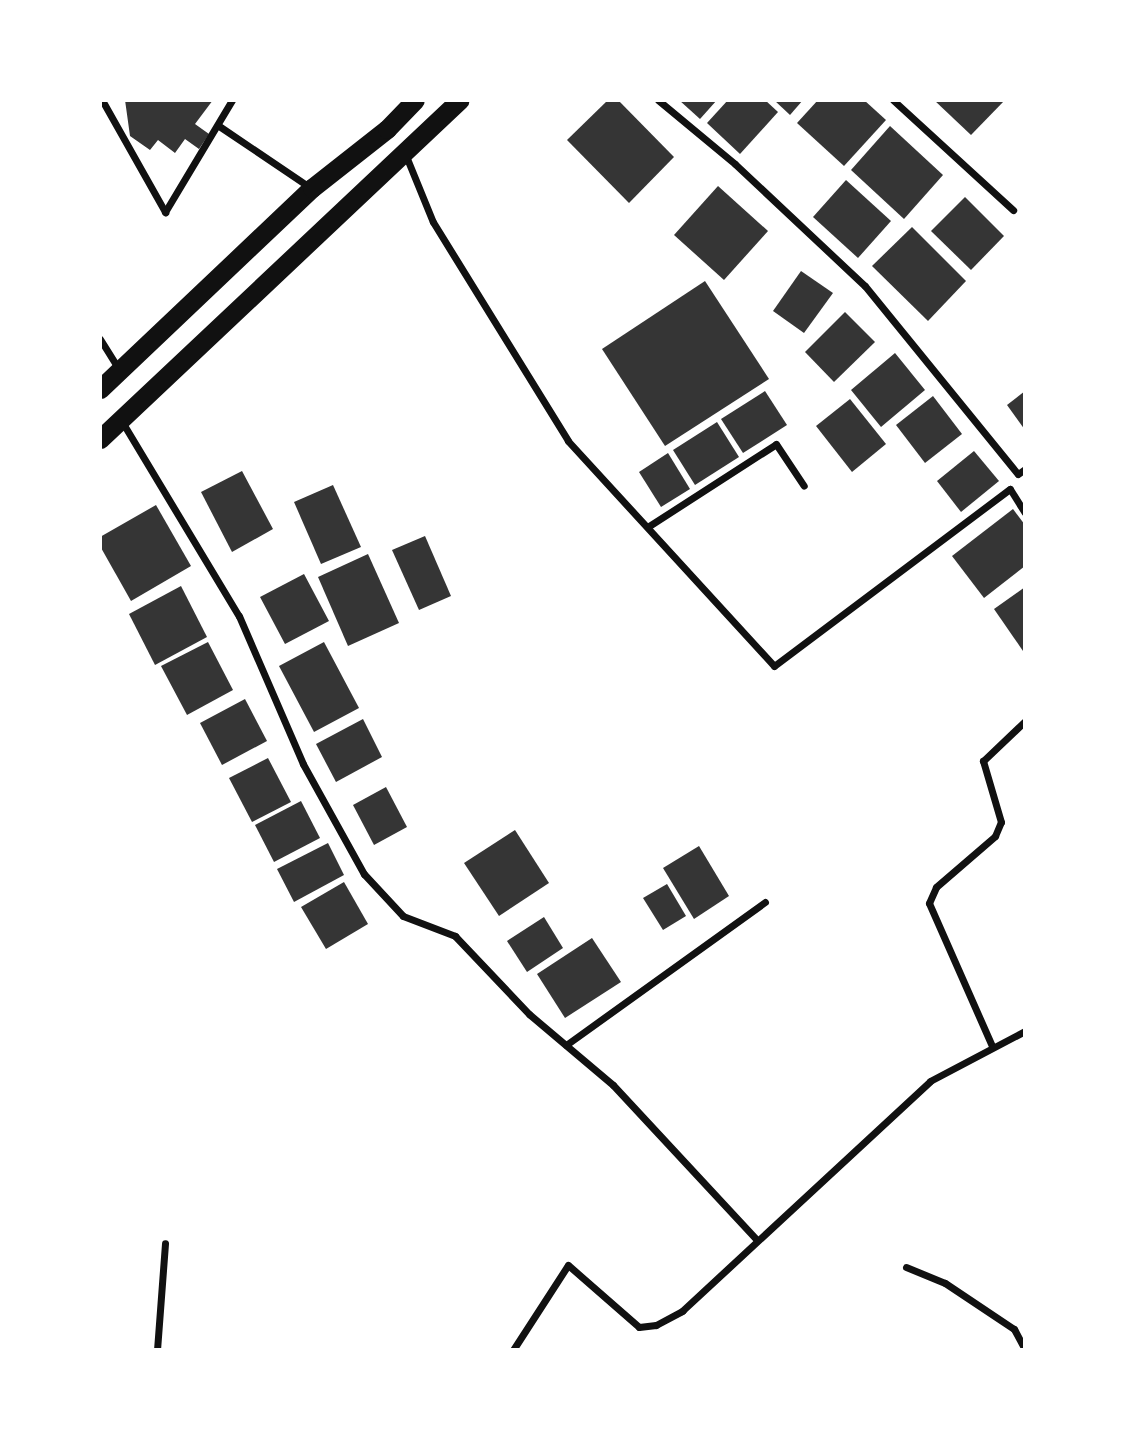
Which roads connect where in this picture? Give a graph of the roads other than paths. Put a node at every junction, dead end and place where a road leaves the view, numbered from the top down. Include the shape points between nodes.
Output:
1 (102, 100) edge
2 (232, 100) edge
3 (415, 100) edge
4 (460, 100) edge
5 (658, 100) edge
6 (893, 100) edge
7 (219, 126) junction
8 (405, 155) junction
9 (312, 188) junction
10 (1013, 210) dead end
11 (100, 339) edge
12 (120, 371) junction
13 (100, 389) edge
14 (120, 419) junction
15 (100, 439) edge
16 (1025, 469) edge
17 (804, 486) dead end
18 (1025, 513) edge
19 (649, 527) junction
20 (1025, 721) edge
21 (765, 902) dead end
22 (1025, 1031) edge
23 (566, 1045) junction
24 (992, 1046) junction
25 (756, 1240) junction
26 (165, 1243) dead end
27 (906, 1267) dead end
28 (157, 1350) edge
29 (513, 1350) edge
30 (1025, 1350) edge

1 - 7 street via 165,212
2 - 7 street
3 - 9 highway via 387,129
4 - 8 highway
5 - 16 street via 735,164 865,286 1018,474
6 - 10 street
7 - 9 street
8 - 14 highway
8 - 19 street via 433,222 568,441
9 - 12 highway
11 - 12 street
12 - 13 highway
14 - 15 highway
14 - 23 street via 239,615 303,764 364,874 403,916 454,936
17 - 19 street via 776,444
18 - 19 street via 1010,489 774,666
20 - 24 street via 983,761 1001,822 995,836 936,887 929,903
21 - 23 street
22 - 24 street
23 - 25 street via 613,1085
24 - 25 street via 930,1081
25 - 29 street via 682,1311 656,1325 639,1327 568,1265
26 - 28 street
27 - 30 street via 945,1283 1014,1329

